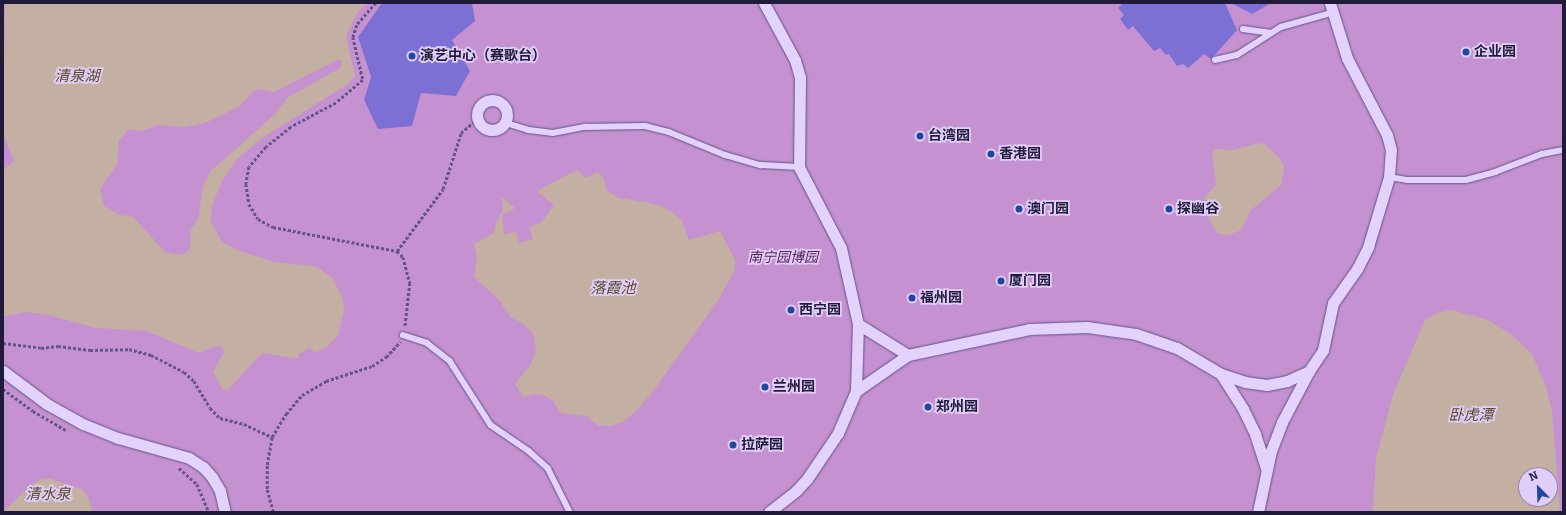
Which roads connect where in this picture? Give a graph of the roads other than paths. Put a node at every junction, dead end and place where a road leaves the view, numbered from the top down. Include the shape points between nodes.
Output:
1 (764, 3) edge
2 (1331, 8) edge
3 (1243, 29) dead end
4 (1270, 33) junction
5 (1215, 60) dead end
6 (506, 123) junction
7 (1563, 150) edge
8 (799, 168) junction
9 (1388, 177) junction
10 (858, 324) junction
11 (403, 335) road end
12 (908, 355) junction
13 (3, 371) edge
14 (1309, 371) junction
15 (1220, 374) junction
16 (856, 391) junction
17 (1266, 468) junction
18 (1262, 511) edge
19 (225, 512) edge
20 (570, 512) edge
21 (769, 512) edge

1 - 8 street via 795,60 800,77
2 - 4 lane
2 - 9 street via 1347,58 1387,135 1391,150
3 - 4 lane
4 - 5 lane via 1262,41 1236,55
6 - 6 street via 506,108 495,100 481,104 477,119 483,127 493,130
6 - 8 lane via 529,130 553,133 585,127 645,126 761,165
7 - 9 lane via 1542,154 1466,180 1407,180
8 - 10 street via 841,248
9 - 14 street via 1368,247 1357,269 1333,303 1323,350
10 - 12 street
10 - 16 street
11 - 20 lane via 427,343 450,361 490,425 529,451 548,468
12 - 15 street via 1029,329 1088,327 1136,334 1176,348
12 - 16 street
13 - 19 street via 47,404 83,424 118,438 189,458 212,477 220,491
14 - 15 street via 1287,381 1267,385 1245,382
14 - 17 street via 1282,422
15 - 17 street via 1243,409 1255,434
16 - 21 street via 838,433 807,479
17 - 18 street

